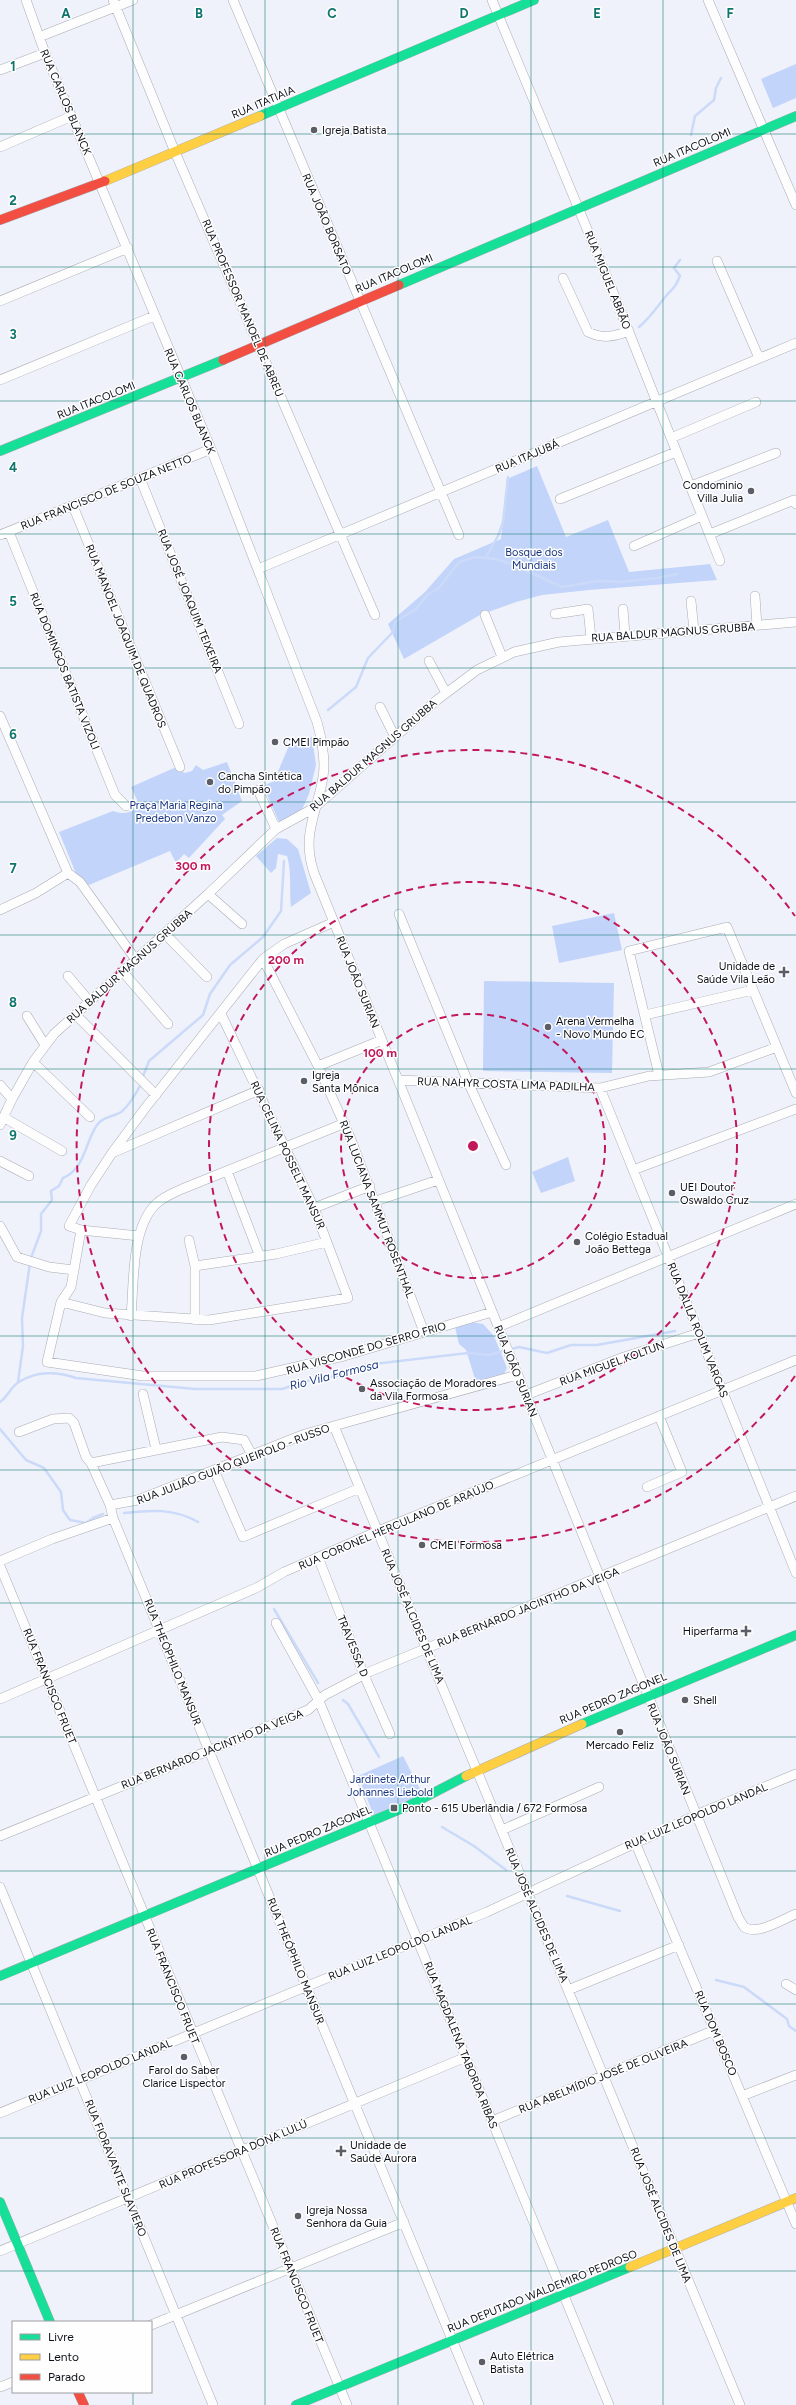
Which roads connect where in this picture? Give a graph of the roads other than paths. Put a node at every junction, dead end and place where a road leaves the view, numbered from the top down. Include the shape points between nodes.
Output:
1 (26, 0) edge
2 (133, 0) edge
3 (233, 0) edge
4 (492, 0) edge
5 (534, 0) edge
6 (708, 0) edge
7 (115, 4) edge
8 (498, 15) junction
9 (39, 37) junction
10 (45, 53) junction
11 (0, 70) edge
12 (278, 108) junction
13 (72, 116) junction
14 (796, 116) edge
15 (762, 130) junction
16 (0, 147) edge
17 (176, 152) junction
18 (100, 182) junction
19 (796, 205) edge
20 (578, 208) junction
21 (0, 220) edge
22 (128, 248) junction
23 (718, 261) dead end
24 (563, 278) dead end
25 (360, 300) junction
26 (0, 301) edge
27 (154, 316) junction
28 (629, 331) junction
29 (259, 343) junction
30 (796, 343) edge
31 (759, 358) junction
32 (181, 378) junction
33 (0, 380) edge
34 (656, 401) junction
35 (756, 402) dead end
36 (671, 438) junction
37 (211, 449) junction
38 (0, 451) edge
39 (676, 452) junction
40 (776, 453) dead end
41 (140, 478) junction
42 (690, 486) junction
43 (441, 492) junction
44 (560, 499) dead end
45 (796, 504) edge
46 (73, 506) junction
47 (702, 516) junction
48 (9, 532) junction
49 (341, 534) junction
50 (710, 534) junction
51 (0, 535) edge
52 (460, 535) dead end
53 (634, 546) dead end
54 (720, 561) dead end
55 (258, 569) junction
56 (755, 596) dead end
57 (691, 601) dead end
58 (623, 609) dead end
59 (555, 614) dead end
60 (375, 615) dead end
61 (485, 615) dead end
62 (796, 622) edge
63 (757, 626) junction
64 (694, 630) junction
65 (625, 635) junction
66 (591, 638) junction
67 (502, 657) junction
68 (429, 661) dead end
69 (446, 693) junction
70 (380, 707) dead end
71 (0, 716) edge
72 (239, 724) dead end
73 (395, 737) junction
74 (180, 767) dead end
75 (258, 790) dead end
76 (126, 806) dead end
77 (314, 808) junction
78 (276, 828) junction
79 (68, 873) junction
80 (208, 894) junction
81 (0, 910) edge
82 (398, 914) dead end
83 (334, 922) junction
84 (242, 924) dead end
85 (165, 934) junction
86 (263, 959) junction
87 (136, 960) junction
88 (123, 972) junction
89 (68, 976) dead end
90 (207, 977) dead end
91 (753, 990) junction
92 (90, 1002) junction
93 (221, 1014) junction
94 (76, 1015) junction
95 (644, 1015) junction
96 (27, 1016) dead end
97 (168, 1024) dead end
98 (382, 1040) junction
99 (45, 1045) junction
100 (777, 1047) junction
101 (33, 1062) junction
102 (318, 1066) junction
103 (659, 1075) junction
104 (398, 1080) junction
105 (468, 1082) junction
106 (0, 1085) edge
107 (600, 1088) junction
108 (259, 1090) junction
109 (796, 1093) edge
110 (156, 1095) junction
111 (12, 1099) junction
112 (796, 1109) edge
113 (90, 1117) dead end
114 (2, 1121) edge
115 (344, 1123) junction
116 (286, 1147) junction
117 (62, 1152) dead end
118 (112, 1154) junction
119 (0, 1161) edge
120 (506, 1165) dead end
121 (633, 1170) junction
122 (227, 1171) junction
123 (29, 1176) dead end
124 (438, 1180) junction
125 (370, 1186) junction
126 (376, 1201) junction
127 (796, 1204) edge
128 (314, 1208) junction
129 (0, 1226) edge
130 (81, 1230) junction
131 (139, 1236) junction
132 (189, 1240) dead end
133 (327, 1242) junction
134 (260, 1257) junction
135 (668, 1257) junction
136 (195, 1266) junction
137 (74, 1270) junction
138 (61, 1302) junction
139 (492, 1312) junction
140 (131, 1316) junction
141 (195, 1320) junction
142 (498, 1327) junction
143 (424, 1332) junction
144 (699, 1333) junction
145 (796, 1360) edge
146 (517, 1375) junction
147 (722, 1390) junction
148 (144, 1394) dead end
149 (526, 1395) junction
150 (659, 1416) junction
151 (334, 1426) junction
152 (19, 1432) dead end
153 (156, 1449) junction
154 (252, 1455) junction
155 (552, 1460) junction
156 (91, 1463) junction
157 (214, 1470) junction
158 (647, 1487) dead end
159 (360, 1488) junction
160 (796, 1496) edge
161 (770, 1507) junction
162 (112, 1512) junction
163 (378, 1531) junction
164 (318, 1557) junction
165 (0, 1561) edge
166 (0, 1566) edge
167 (796, 1573) edge
168 (600, 1577) junction
169 (276, 1623) dead end
170 (160, 1630) junction
171 (796, 1635) edge
172 (427, 1649) junction
173 (364, 1675) junction
174 (47, 1679) junction
175 (648, 1695) junction
176 (0, 1698) edge
177 (319, 1700) junction
178 (390, 1734) dead end
179 (209, 1750) junction
180 (477, 1771) junction
181 (796, 1774) edge
182 (599, 1787) dead end
183 (95, 1797) junction
184 (696, 1815) junction
185 (369, 1822) junction
186 (502, 1830) junction
187 (0, 1836) edge
188 (635, 1842) junction
189 (258, 1869) junction
190 (0, 1887) edge
191 (528, 1893) junction
192 (796, 1914) edge
193 (145, 1916) junction
194 (418, 1941) junction
195 (678, 1945) junction
196 (32, 1963) junction
197 (0, 1976) edge
198 (786, 1984) dead end
199 (307, 1986) junction
200 (568, 1990) junction
201 (796, 1990) edge
202 (714, 2030) junction
203 (193, 2033) junction
204 (466, 2057) junction
205 (796, 2075) edge
206 (604, 2076) junction
207 (80, 2080) junction
208 (742, 2096) junction
209 (355, 2104) junction
210 (0, 2113) edge
211 (492, 2121) junction
212 (242, 2151) junction
213 (128, 2198) junction
214 (796, 2198) edge
215 (0, 2202) edge
216 (787, 2202) junction
217 (404, 2222) junction
218 (796, 2224) edge
219 (17, 2244) junction
220 (675, 2248) junction
221 (0, 2251) edge
222 (290, 2268) junction
223 (564, 2294) junction
224 (176, 2315) junction
225 (50, 2321) edge
226 (152, 2325) edge
227 (453, 2340) junction
228 (12, 2382) edge
229 (0, 2387) edge
230 (339, 2387) junction
231 (78, 2393) edge
232 (84, 2405) edge
233 (214, 2405) edge
234 (296, 2405) edge
235 (347, 2405) edge
236 (479, 2405) edge
237 (609, 2405) edge
238 (740, 2405) edge

1 - 9 street, RUA CARLOS BLANCK
2 - 7 street
3 - 12 street, RUA JOÃO BORSATO
4 - 8 street, RUA MIGUEL ABRÃO
5 - 8 street, RUA ITATIAIA
6 - 15 street
7 - 9 street
7 - 17 street, RUA PROFESSOR MANOEL DE ABREU
8 - 12 street, RUA ITATIAIA
8 - 20 street, RUA MIGUEL ABRÃO
9 - 10 street, RUA CARLOS BLANCK
10 - 11 street
10 - 13 street, RUA CARLOS BLANCK
12 - 17 street, RUA ITATIAIA
12 - 25 street, RUA JOÃO BORSATO
13 - 16 street
13 - 18 street, RUA CARLOS BLANCK
14 - 15 street, RUA ITACOLOMI
15 - 19 street
15 - 20 street, RUA ITACOLOMI
17 - 18 street, RUA ITATIAIA
17 - 29 street, RUA PROFESSOR MANOEL DE ABREU
18 - 21 street, RUA ITATIAIA
18 - 22 street, RUA CARLOS BLANCK
20 - 25 street, RUA ITACOLOMI
20 - 28 street, RUA MIGUEL ABRÃO
22 - 26 street
22 - 27 street, RUA CARLOS BLANCK
23 - 31 street
24 - 28 street via 588,332 600,337
25 - 29 street, RUA ITACOLOMI
25 - 43 street, RUA JOÃO BORSATO
27 - 32 street, RUA CARLOS BLANCK
27 - 33 street
28 - 34 street, RUA MIGUEL ABRÃO
29 - 32 street, RUA ITACOLOMI
29 - 49 street, RUA PROFESSOR MANOEL DE ABREU
30 - 31 street, RUA ITAJUBÁ
31 - 34 street, RUA ITAJUBÁ
32 - 37 street, RUA CARLOS BLANCK
32 - 38 street, RUA ITACOLOMI
34 - 36 street, RUA MIGUEL ABRÃO
34 - 43 street, RUA ITAJUBÁ
35 - 36 street
36 - 39 street, RUA MIGUEL ABRÃO
37 - 41 street, RUA FRANCISCO DE SOUZA NETTO
37 - 55 street, RUA CARLOS BLANCK
39 - 42 street, RUA MIGUEL ABRÃO
39 - 44 street
40 - 42 street
41 - 46 street, RUA FRANCISCO DE SOUZA NETTO
41 - 72 street, RUA JOSÉ JOAQUIM TEIXEIRA
42 - 47 street, RUA MIGUEL ABRÃO
43 - 49 street, RUA ITAJUBÁ
43 - 52 street, RUA JOÃO BORSATO
45 - 50 street via 794,500
46 - 48 street, RUA FRANCISCO DE SOUZA NETTO
46 - 74 street, RUA MANOEL JOAQUIM DE QUADROS
47 - 50 street, RUA MIGUEL ABRÃO
47 - 53 street
48 - 51 street, RUA FRANCISCO DE SOUZA NETTO
48 - 76 street, RUA DOMINGOS BATISTA VIZOLI via 115,795
49 - 55 street, RUA ITAJUBÁ
49 - 60 street, RUA PROFESSOR MANOEL DE ABREU
50 - 54 street, RUA MIGUEL ABRÃO
55 - 77 street, RUA CARLOS BLANCK via 319,729 323,748 323,776
56 - 63 street
57 - 64 street
58 - 65 street
59 - 66 street via 588,609
61 - 67 street
62 - 63 street, RUA BALDUR MAGNUS GRUBBA
63 - 64 street, RUA BALDUR MAGNUS GRUBBA
64 - 65 street, RUA BALDUR MAGNUS GRUBBA
65 - 66 street, RUA BALDUR MAGNUS GRUBBA
66 - 67 street, RUA BALDUR MAGNUS GRUBBA via 543,645
67 - 69 street, RUA BALDUR MAGNUS GRUBBA via 477,670
68 - 69 street
69 - 73 street, RUA BALDUR MAGNUS GRUBBA
70 - 73 street
71 - 79 street
73 - 77 street, RUA BALDUR MAGNUS GRUBBA
75 - 78 street
77 - 78 street, RUA BALDUR MAGNUS GRUBBA
77 - 83 street, RUA JOÃO SURIAN via 308,837 310,861
78 - 80 street, RUA BALDUR MAGNUS GRUBBA
79 - 81 street via 36,893
79 - 87 street via 80,882
80 - 84 street
80 - 85 street, RUA BALDUR MAGNUS GRUBBA
82 - 105 street
83 - 86 street via 284,944
83 - 98 street, RUA JOÃO SURIAN
85 - 87 street, RUA BALDUR MAGNUS GRUBBA
85 - 90 street
86 - 93 street
86 - 102 street, RUA LUCIANA SAMMUT ROSENTHAL
87 - 88 street, RUA BALDUR MAGNUS GRUBBA
88 - 92 street, RUA BALDUR MAGNUS GRUBBA
88 - 97 street
89 - 92 street
91 - 95 street
91 - 95 street via 727,927 630,951
91 - 100 street
92 - 94 street, RUA BALDUR MAGNUS GRUBBA
93 - 108 street, RUA CELINA POSSELT MANSUR
93 - 110 street
94 - 99 street, RUA BALDUR MAGNUS GRUBBA
94 - 110 street
95 - 103 street
96 - 99 street
98 - 102 street
98 - 104 street, RUA JOÃO SURIAN
99 - 101 street, RUA BALDUR MAGNUS GRUBBA
100 - 103 street, RUA NAHYR COSTA LIMA PADILHA via 709,1072
100 - 109 street
101 - 111 street, RUA BALDUR MAGNUS GRUBBA
101 - 113 street
102 - 115 street, RUA LUCIANA SAMMUT ROSENTHAL
103 - 107 street, RUA NAHYR COSTA LIMA PADILHA
104 - 105 street, RUA NAHYR COSTA LIMA PADILHA
104 - 124 street, RUA JOÃO SURIAN
105 - 107 street, RUA NAHYR COSTA LIMA PADILHA
105 - 120 street
106 - 111 street
107 - 121 street, RUA DALILA ROLIM VARGAS
108 - 116 street, RUA CELINA POSSELT MANSUR
108 - 118 street
110 - 118 street
111 - 114 street, RUA BALDUR MAGNUS GRUBBA
112 - 121 street
114 - 117 street
115 - 116 street
115 - 125 street, RUA LUCIANA SAMMUT ROSENTHAL
116 - 122 street
116 - 128 street, RUA CELINA POSSELT MANSUR
118 - 130 street via 91,1185 69,1226
119 - 123 street
121 - 135 street, RUA DALILA ROLIM VARGAS
122 - 131 street via 171,1194 157,1203 146,1216
122 - 134 street
124 - 126 street
124 - 139 street, RUA JOÃO SURIAN
125 - 126 street, RUA LUCIANA SAMMUT ROSENTHAL
125 - 128 street
126 - 143 street, RUA LUCIANA SAMMUT ROSENTHAL
127 - 135 street
128 - 133 street, RUA CELINA POSSELT MANSUR
129 - 137 street via 21,1259 35,1264
130 - 131 street
130 - 137 street
131 - 140 street
132 - 136 street
133 - 134 street
133 - 141 street, RUA CELINA POSSELT MANSUR via 348,1298 220,1320
134 - 136 street
135 - 142 street
135 - 144 street, RUA DALILA ROLIM VARGAS
136 - 141 street
137 - 138 street via 70,1292
138 - 140 street via 92,1312
138 - 143 street, RUA VISCONDE DO SERRO FRIO via 47,1362 143,1376 241,1377 272,1374
139 - 142 street, RUA JOÃO SURIAN
139 - 143 street, RUA VISCONDE DO SERRO FRIO
140 - 141 street
142 - 146 street, RUA JOÃO SURIAN
144 - 147 street, RUA DALILA ROLIM VARGAS
144 - 149 street, RUA MIGUEL KOLTUN via 617,1360
145 - 147 street, RUA CORONEL HERCULANO DE ARAÚJO
146 - 149 street, RUA JOÃO SURIAN
146 - 151 street, RUA JULIÃO GUIÃO QUEIROLO - RUSSO
147 - 150 street, RUA CORONEL HERCULANO DE ARAÚJO
147 - 161 street, RUA DALILA ROLIM VARGAS
148 - 153 street
149 - 155 street, RUA JOÃO SURIAN
150 - 155 street, RUA CORONEL HERCULANO DE ARAÚJO
150 - 158 street via 682,1472
151 - 154 street, RUA JULIÃO GUIÃO QUEIROLO - RUSSO
151 - 159 street, RUA JOSÉ ALCIDES DE LIMA
152 - 156 street, RUA THEÓPHILO MANSUR via 56,1418 69,1418 74,1423 86,1457
153 - 154 street via 204,1439 231,1437 244,1440
153 - 156 street
154 - 157 street, RUA JULIÃO GUIÃO QUEIROLO - RUSSO
155 - 163 street, RUA CORONEL HERCULANO DE ARAÚJO
155 - 168 street, RUA JOÃO SURIAN
156 - 162 street, RUA THEÓPHILO MANSUR
157 - 159 street via 243,1537
157 - 162 street, RUA JULIÃO GUIÃO QUEIROLO - RUSSO
159 - 163 street, RUA JOSÉ ALCIDES DE LIMA
160 - 161 street, RUA BERNARDO JACINTHO DA VEIGA
161 - 167 street, RUA DALILA ROLIM VARGAS
161 - 168 street, RUA BERNARDO JACINTHO DA VEIGA
162 - 165 street, RUA JULIÃO GUIÃO QUEIROLO - RUSSO
162 - 170 street, RUA THEÓPHILO MANSUR
163 - 164 street, RUA CORONEL HERCULANO DE ARAÚJO
163 - 172 street, RUA JOSÉ ALCIDES DE LIMA
164 - 170 street, RUA CORONEL HERCULANO DE ARAÚJO via 256,1588
164 - 173 street, TRAVESSA D
166 - 174 street, RUA FRANCISCO FRUET
168 - 172 street, RUA BERNARDO JACINTHO DA VEIGA
168 - 175 street, RUA JOÃO SURIAN
169 - 177 street, RUA MAGDALENA TABORDA RIBAS
170 - 174 street, RUA CORONEL HERCULANO DE ARAÚJO
170 - 179 street, RUA THEÓPHILO MANSUR
171 - 175 street, RUA PEDRO ZAGONEL
172 - 173 street, RUA BERNARDO JACINTHO DA VEIGA
172 - 180 street, RUA JOSÉ ALCIDES DE LIMA
173 - 177 street, RUA BERNARDO JACINTHO DA VEIGA
173 - 178 street, TRAVESSA D
174 - 176 street, RUA CORONEL HERCULANO DE ARAÚJO
174 - 183 street, RUA FRANCISCO FRUET
175 - 180 street, RUA PEDRO ZAGONEL
175 - 184 street, RUA JOÃO SURIAN
177 - 179 street, RUA BERNARDO JACINTHO DA VEIGA via 308,1710
177 - 185 street, RUA MAGDALENA TABORDA RIBAS
179 - 183 street, RUA BERNARDO JACINTHO DA VEIGA
179 - 189 street, RUA THEÓPHILO MANSUR
180 - 185 street, RUA PEDRO ZAGONEL via 424,1799
180 - 186 street, RUA JOSÉ ALCIDES DE LIMA
181 - 184 street, RUA LUIZ LEOPOLDO LANDAL
182 - 186 street
183 - 187 street, RUA BERNARDO JACINTHO DA VEIGA
183 - 193 street, RUA FRANCISCO FRUET
184 - 188 street, RUA LUIZ LEOPOLDO LANDAL
184 - 192 street, RUA JOÃO SURIAN via 738,1917 747,1929 764,1927
185 - 189 street, RUA PEDRO ZAGONEL
185 - 194 street, RUA MAGDALENA TABORDA RIBAS
186 - 191 street, RUA JOSÉ ALCIDES DE LIMA
188 - 191 street, RUA LUIZ LEOPOLDO LANDAL
188 - 195 street, RUA DOM BOSCO
189 - 193 street, RUA PEDRO ZAGONEL
189 - 199 street, RUA THEÓPHILO MANSUR
190 - 196 street, RUA FIORAVANTE SLAVIERO
191 - 194 street, RUA LUIZ LEOPOLDO LANDAL
191 - 200 street, RUA JOSÉ ALCIDES DE LIMA
193 - 196 street, RUA PEDRO ZAGONEL
193 - 203 street, RUA FRANCISCO FRUET
194 - 199 street, RUA LUIZ LEOPOLDO LANDAL
194 - 204 street, RUA MAGDALENA TABORDA RIBAS
195 - 200 street
195 - 202 street, RUA DOM BOSCO
196 - 197 street, RUA PEDRO ZAGONEL
196 - 207 street, RUA FIORAVANTE SLAVIERO
198 - 201 street
199 - 203 street, RUA LUIZ LEOPOLDO LANDAL
199 - 209 street, RUA THEÓPHILO MANSUR
200 - 206 street, RUA JOSÉ ALCIDES DE LIMA
202 - 206 street, RUA ABELMÍDIO JOSÉ DE OLIVEIRA
202 - 208 street, RUA DOM BOSCO
203 - 207 street, RUA LUIZ LEOPOLDO LANDAL
203 - 212 street, RUA FRANCISCO FRUET
204 - 209 street, RUA PROFESSORA DONA LULÚ
204 - 211 street, RUA MAGDALENA TABORDA RIBAS
205 - 208 street
206 - 211 street, RUA ABELMÍDIO JOSÉ DE OLIVEIRA
206 - 220 street, RUA JOSÉ ALCIDES DE LIMA
207 - 210 street, RUA LUIZ LEOPOLDO LANDAL
207 - 213 street, RUA FIORAVANTE SLAVIERO
208 - 216 street, RUA DOM BOSCO
209 - 212 street, RUA PROFESSORA DONA LULÚ
209 - 217 street, RUA THEÓPHILO MANSUR
211 - 223 street, RUA MAGDALENA TABORDA RIBAS
212 - 213 street, RUA PROFESSORA DONA LULÚ
212 - 222 street, RUA FRANCISCO FRUET
213 - 219 street, RUA PROFESSORA DONA LULÚ
213 - 224 street, RUA FIORAVANTE SLAVIERO
214 - 216 street, RUA DEPUTADO WALDEMIRO PEDROSO
215 - 219 street
216 - 218 street, RUA DOM BOSCO
216 - 220 street, RUA DEPUTADO WALDEMIRO PEDROSO
217 - 222 street
217 - 227 street, RUA THEÓPHILO MANSUR
219 - 221 street, RUA PROFESSORA DONA LULÚ
219 - 225 street
220 - 223 street, RUA DEPUTADO WALDEMIRO PEDROSO
220 - 238 street, RUA JOSÉ ALCIDES DE LIMA
222 - 224 street
222 - 230 street, RUA FRANCISCO FRUET
223 - 227 street, RUA DEPUTADO WALDEMIRO PEDROSO
223 - 237 street, RUA MAGDALENA TABORDA RIBAS
224 - 226 street
224 - 233 street, RUA FIORAVANTE SLAVIERO
227 - 230 street, RUA DEPUTADO WALDEMIRO PEDROSO
227 - 236 street, RUA THEÓPHILO MANSUR
228 - 229 street
230 - 234 street, RUA DEPUTADO WALDEMIRO PEDROSO
230 - 235 street, RUA FRANCISCO FRUET
231 - 232 street

